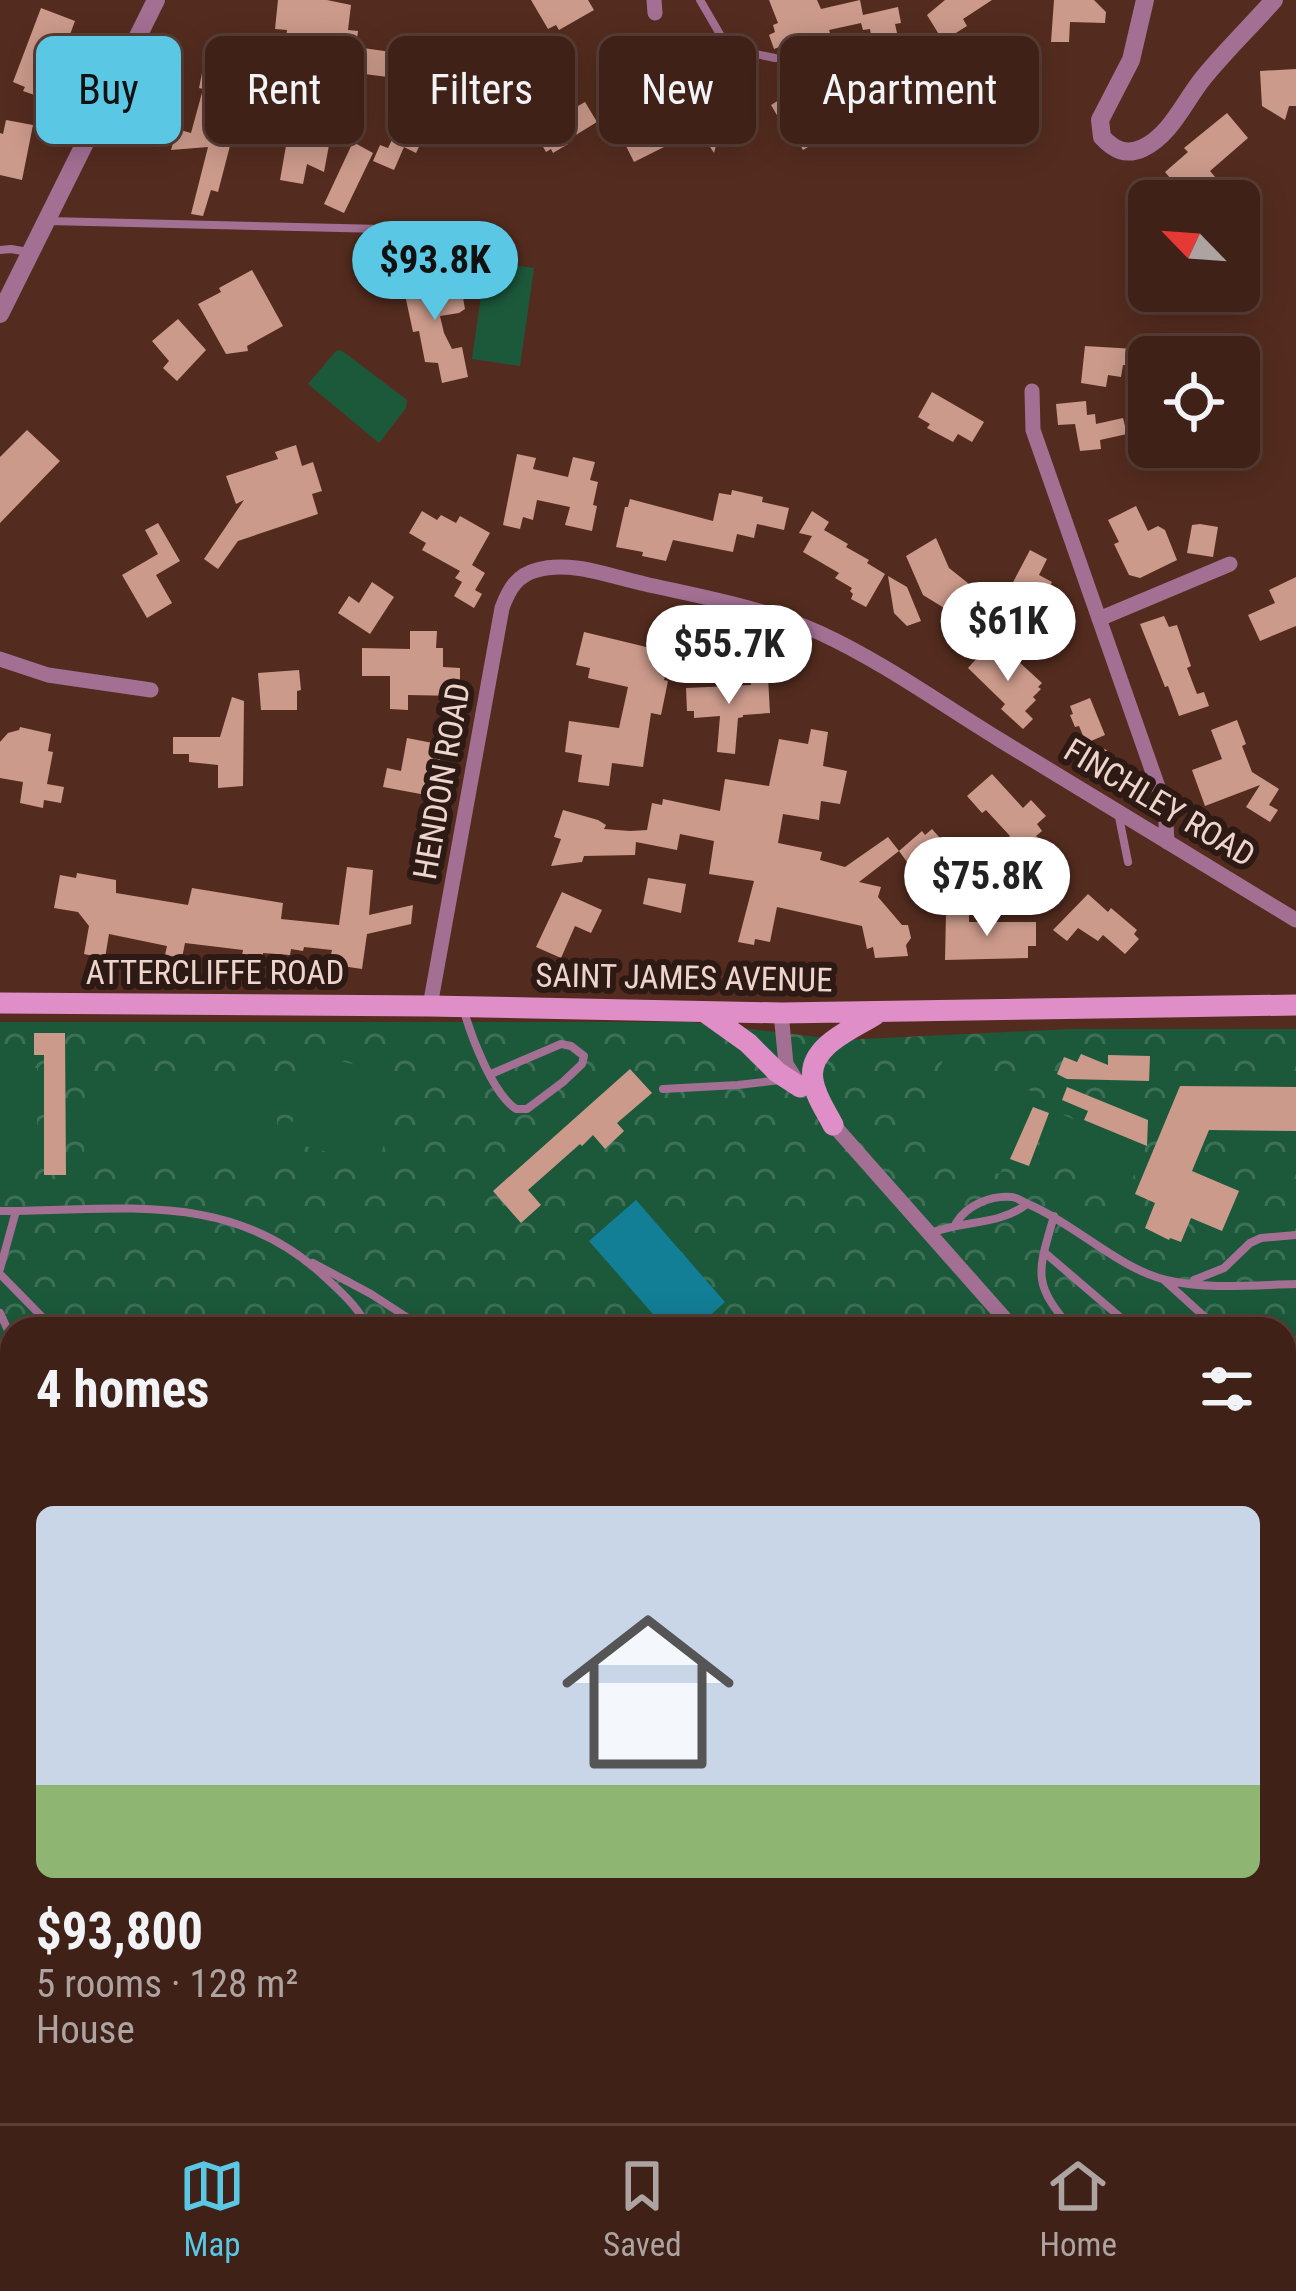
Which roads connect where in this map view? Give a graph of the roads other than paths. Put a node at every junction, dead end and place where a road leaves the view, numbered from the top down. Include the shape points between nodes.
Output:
1 (156, 0) edge
2 (700, 0) edge
3 (1145, 0) edge
4 (1274, 0) edge
5 (780, 58) edge
6 (46, 221) junction
7 (0, 250) edge
8 (31, 252) junction
9 (424, 258) dead end
10 (0, 314) edge
11 (1032, 391) dead end
12 (1230, 564) dead end
13 (526, 574) joint
14 (1100, 619) junction
15 (0, 659) edge
16 (151, 690) dead end
17 (1118, 812) junction
18 (1167, 842) junction
19 (1128, 862) dead end
20 (1296, 920) edge
21 (0, 1003) edge
22 (430, 1006) junction
23 (1296, 1006) edge
24 (462, 1007) junction
25 (705, 1012) junction
26 (881, 1012) junction
27 (781, 1013) junction
28 (491, 1074) junction
29 (794, 1083) junction
30 (663, 1089) dead end
31 (833, 1125) junction
32 (1027, 1204) junction
33 (0, 1211) edge
34 (16, 1211) junction
35 (1054, 1216) junction
36 (956, 1223) junction
37 (929, 1233) junction
38 (1296, 1235) edge
39 (1044, 1252) junction
40 (306, 1259) junction
41 (0, 1271) edge
42 (1163, 1279) junction
43 (1187, 1282) junction
44 (1296, 1284) edge
45 (43, 1317) edge
46 (362, 1317) edge
47 (405, 1317) edge
48 (1003, 1317) edge
49 (1061, 1317) edge
50 (1120, 1317) edge
51 (1205, 1317) edge

1 - 6 street
2 - 5 lane via 741,51
3 - 4 street via 1131,60 1100,120 1102,137 1124,152 1153,142
6 - 8 street
6 - 9 lane via 383,230
7 - 8 lane
8 - 10 street
11 - 14 street via 1033,430
12 - 14 street
13 - 17 street, FINCHLEY ROAD via 570,568 718,600 820,633
13 - 22 street, HENDON ROAD via 502,608
14 - 18 street via 1165,807
15 - 16 street via 48,675
17 - 18 street, FINCHLEY ROAD
17 - 19 lane
18 - 20 street, FINCHLEY ROAD
21 - 22 main road, ATTERCLIFFE ROAD
22 - 24 main road, SAINT JAMES AVENUE
23 - 26 main road, SAINT JAMES AVENUE
24 - 25 main road, SAINT JAMES AVENUE
24 - 28 lane
25 - 27 main road, SAINT JAMES AVENUE
25 - 29 main road
26 - 27 main road, SAINT JAMES AVENUE
26 - 31 main road via 830,1041 814,1065 814,1087
27 - 29 street
28 - 28 lane via 561,1044 584,1056 527,1109 507,1102
29 - 30 lane
29 - 31 street
31 - 37 street
32 - 35 lane
32 - 36 lane via 1012,1215
32 - 36 lane via 1014,1197 977,1203
33 - 34 lane
34 - 40 lane via 201,1213 258,1231
34 - 41 lane
35 - 39 lane
35 - 42 lane
36 - 37 lane
37 - 48 street
38 - 43 lane via 1261,1238 1214,1274
39 - 49 lane via 1042,1285
39 - 50 lane
40 - 46 lane
40 - 47 lane
41 - 45 lane
42 - 43 lane
42 - 51 lane
43 - 44 lane

